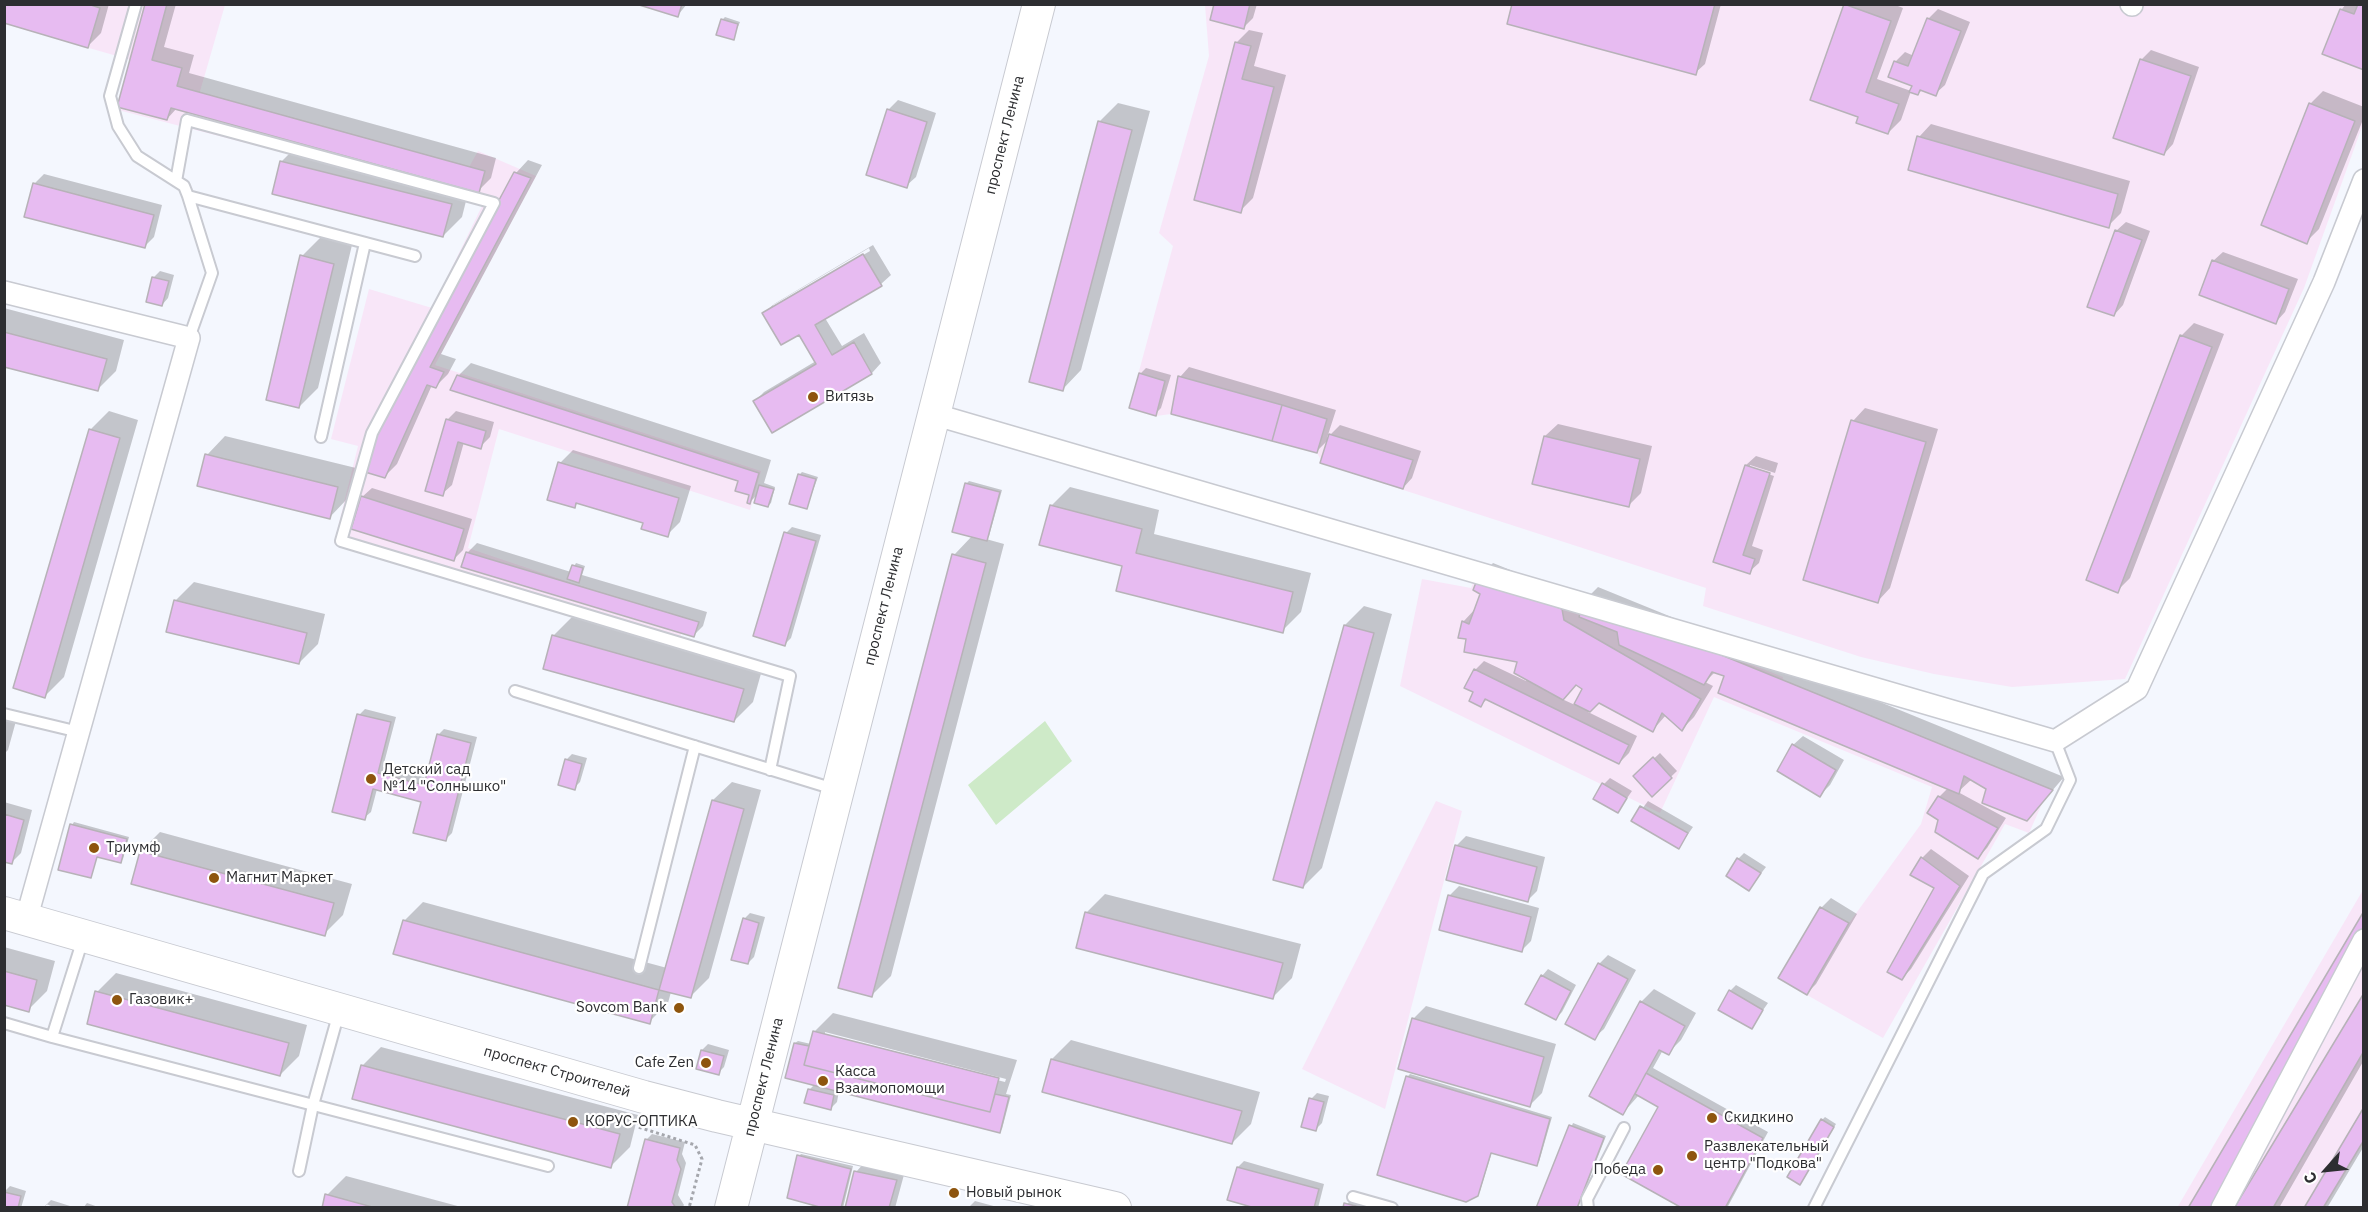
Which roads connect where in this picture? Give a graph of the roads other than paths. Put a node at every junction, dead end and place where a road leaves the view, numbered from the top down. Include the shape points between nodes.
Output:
1 (136, 4) edge
2 (1039, 4) edge
3 (2364, 180) edge
4 (176, 181) junction
5 (188, 196) junction
6 (365, 243) junction
7 (415, 256) dead end
8 (4, 292) edge
9 (189, 338) junction
10 (933, 414) junction
11 (321, 437) dead end
12 (515, 691) dead end
13 (4, 714) edge
14 (79, 732) junction
15 (2055, 741) junction
16 (695, 746) junction
17 (771, 770) junction
18 (837, 790) junction
19 (15, 916) edge
20 (84, 936) junction
21 (2364, 940) edge
22 (639, 968) dead end
23 (340, 1010) junction
24 (4, 1023) edge
25 (52, 1037) junction
26 (314, 1105) junction
27 (752, 1124) junction
28 (1624, 1128) dead end
29 (548, 1166) dead end
30 (298, 1171) dead end
31 (1353, 1197) dead end
32 (731, 1208) edge
33 (1115, 1208) edge
34 (1392, 1208) edge
35 (1587, 1208) edge
36 (1814, 1208) edge
37 (2222, 1208) edge

1 - 4 lane via 110,96 118,126 137,156
2 - 10 street, проспект Ленина
3 - 15 street via 2324,282 2137,689
4 - 5 lane via 184,186
4 - 17 lane via 187,120 494,202 372,433 341,540 790,676
5 - 6 lane
5 - 9 lane via 212,273
6 - 7 lane
6 - 11 lane
8 - 9 street
9 - 14 street
10 - 15 street
10 - 18 street, проспект Ленина
12 - 16 lane
13 - 14 lane
14 - 19 street
15 - 36 lane via 2070,780 2046,829 1983,874
16 - 17 lane
16 - 22 lane
17 - 18 lane
18 - 27 street, проспект Ленина
19 - 20 street, проспект Строителей
20 - 23 street, проспект Строителей
20 - 25 lane
21 - 37 street
23 - 26 lane
23 - 27 street, проспект Строителей
24 - 25 lane
25 - 26 lane
26 - 29 lane
26 - 30 lane
27 - 32 street, проспект Ленина
27 - 33 street, проспект Строителей
28 - 35 lane via 1587,1199
31 - 34 lane

